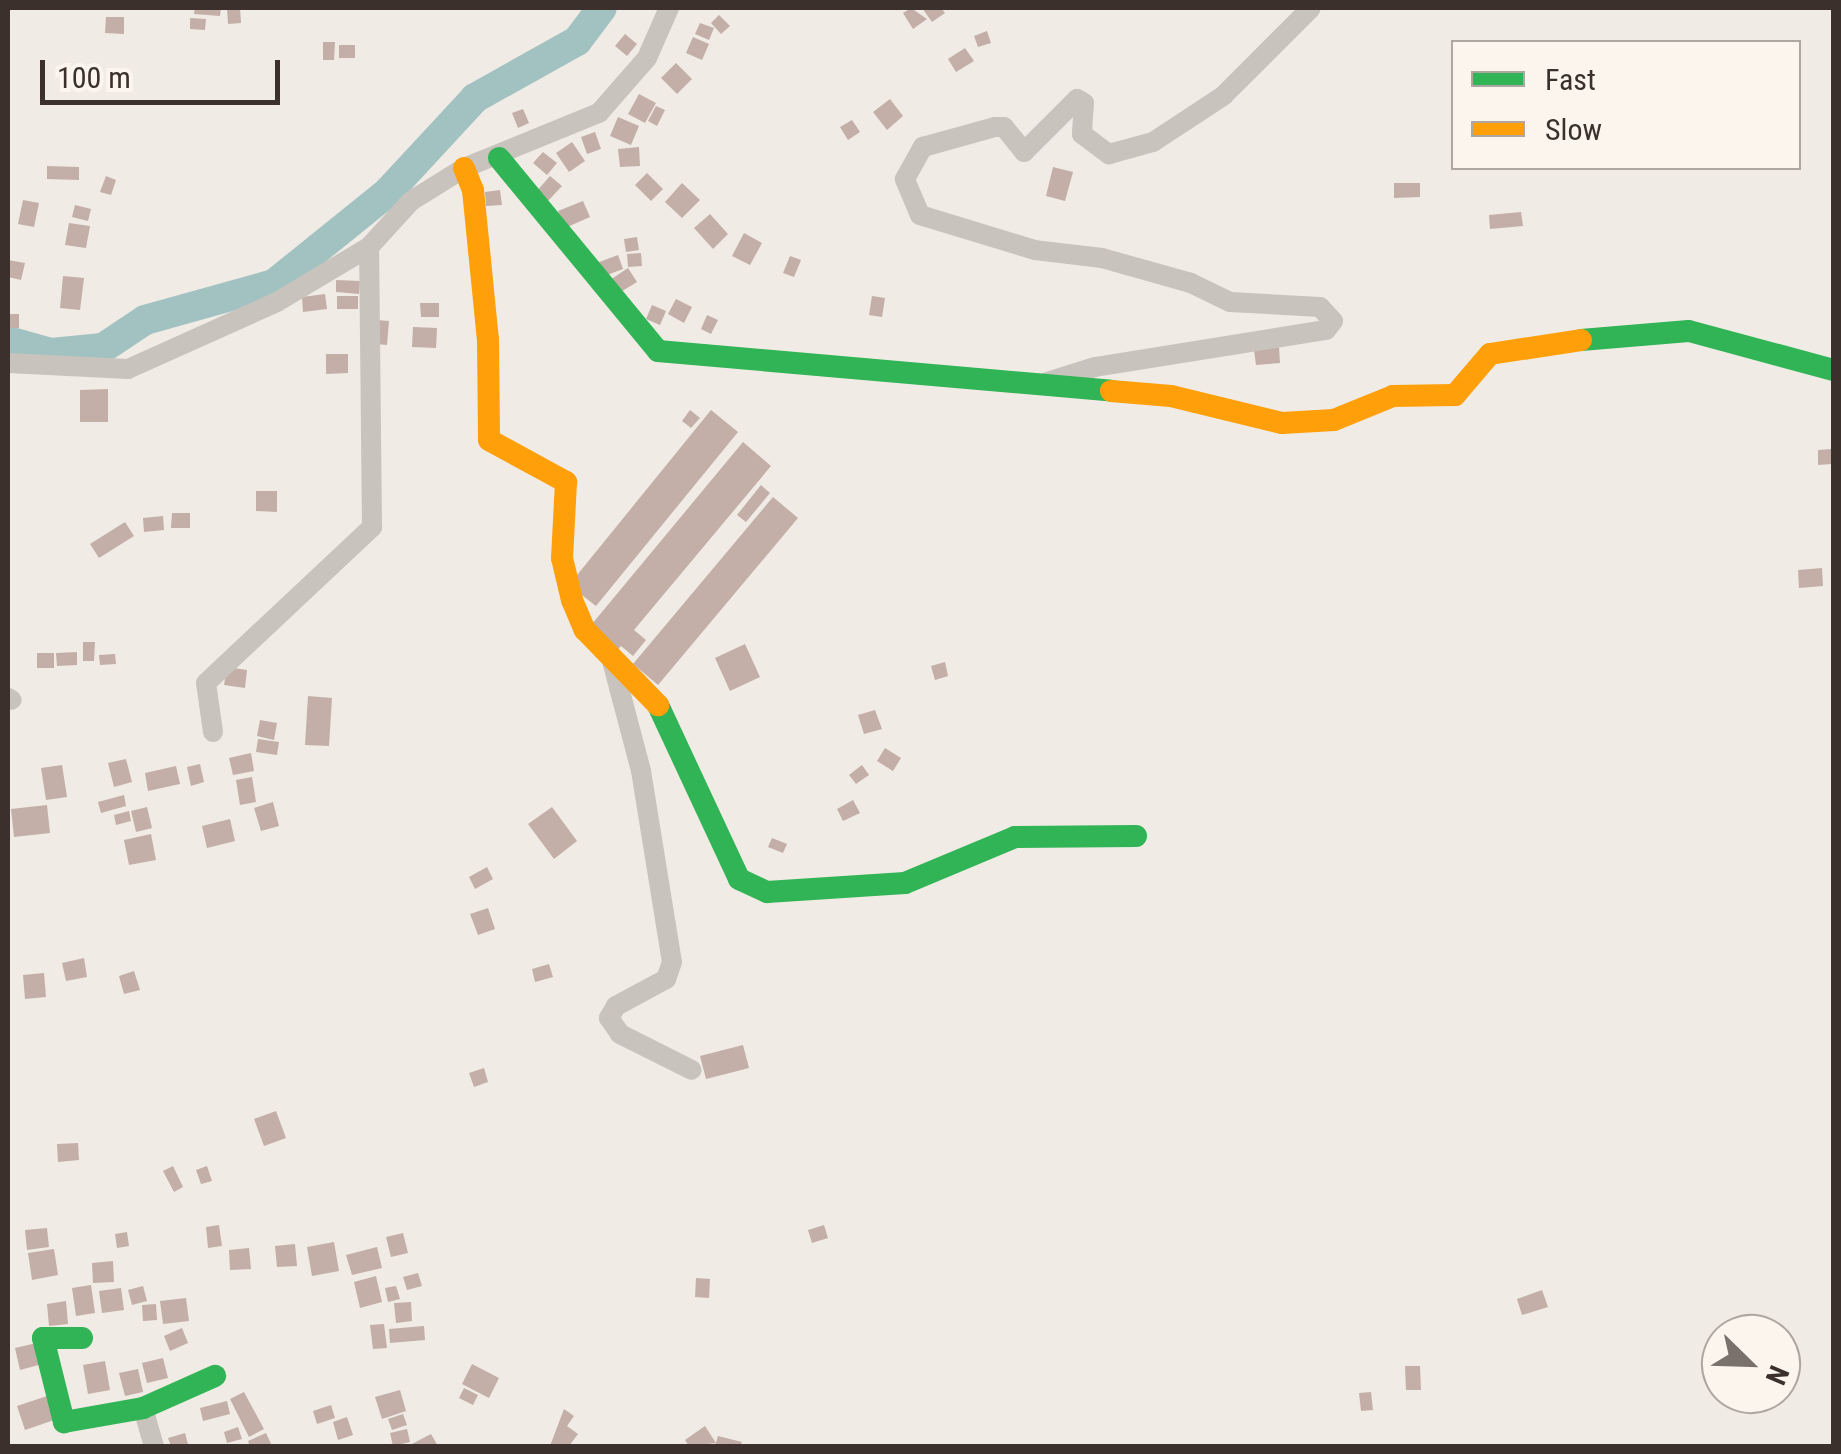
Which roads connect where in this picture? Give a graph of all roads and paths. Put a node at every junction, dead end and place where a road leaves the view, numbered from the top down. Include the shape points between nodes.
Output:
1 (668, 8) edge
2 (1311, 8) edge
3 (499, 158) junction
4 (464, 168) junction
5 (369, 247) junction
6 (8, 362) edge
7 (1834, 370) edge
8 (1036, 385) junction
9 (610, 654) junction
10 (212, 732) dead end
11 (1136, 836) dead end
12 (692, 1070) dead end
13 (82, 1338) dead end
14 (215, 1376) dead end
15 (143, 1408) junction
16 (154, 1446) edge

1 - 3 street via 647,58 612,102
2 - 8 street via 1223,96 1153,142 1109,154 1082,134 1084,102 1077,99 1024,152 1004,128 994,127 923,147 905,179 920,215 1035,250 1102,258 1191,283 1230,302 1320,307 1333,322 1326,330 1095,367
3 - 4 street
3 - 8 street via 658,351
4 - 5 street via 411,201
4 - 9 street via 488,339 488,440 566,482 563,575 585,630
5 - 6 street via 277,302 128,370
5 - 10 street via 372,527 206,684
7 - 8 street via 1689,331 1565,340 1490,354 1455,395 1393,396 1334,420 1282,423 1171,396
9 - 11 street via 636,675 679,735 715,836 739,879 767,892 905,883 1015,837
9 - 12 street via 641,771 672,962 666,980 616,1006 609,1018 620,1034
13 - 15 street via 44,1338 64,1422
14 - 15 street
15 - 16 street

